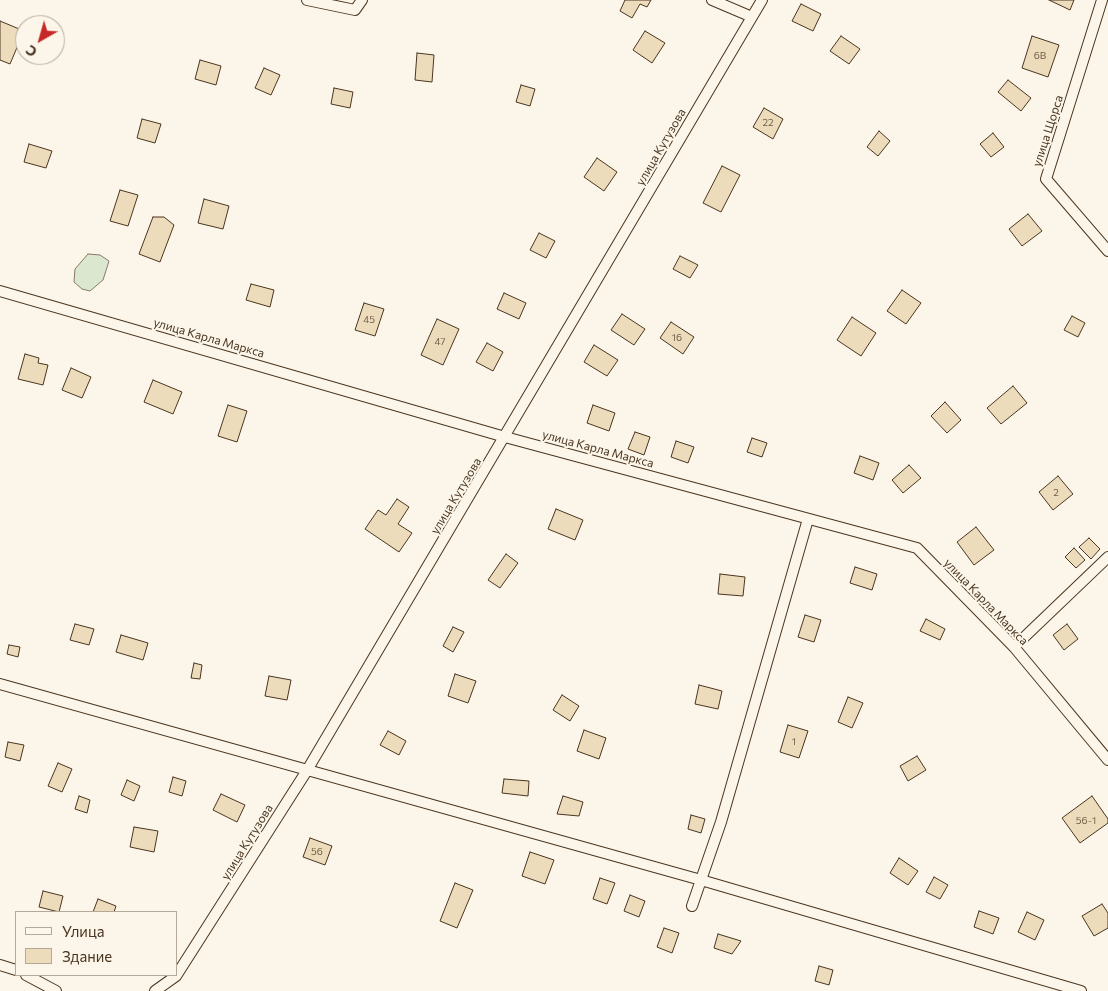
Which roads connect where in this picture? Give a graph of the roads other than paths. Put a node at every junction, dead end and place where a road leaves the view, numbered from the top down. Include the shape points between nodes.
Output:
1 (307, 0) edge
2 (362, 0) edge
3 (712, 0) edge
4 (762, 0) edge
5 (1102, 0) edge
6 (752, 17) junction
7 (1108, 251) edge
8 (0, 291) edge
9 (506, 437) junction
10 (808, 519) junction
11 (1108, 557) edge
12 (1014, 647) junction
13 (0, 684) edge
14 (1108, 760) edge
15 (306, 772) junction
16 (701, 880) junction
17 (692, 906) dead end
18 (0, 965) edge
19 (15, 970) edge
20 (178, 973) edge
21 (28, 976) edge
22 (176, 976) edge
23 (56, 991) edge
24 (154, 991) edge
25 (1081, 991) edge

1 - 2 street via 355,10
3 - 6 street
4 - 6 street, улица Кутузова
5 - 7 street, улица Щорса via 1046,179
6 - 9 street, улица Кутузова
8 - 9 street, улица Карла Маркса
9 - 10 street, улица Карла Маркса
9 - 15 street, улица Кутузова
10 - 12 street, улица Карла Маркса via 917,548
10 - 16 street via 721,822
11 - 12 street
12 - 14 street, улица Карла Маркса
13 - 15 street
15 - 16 street
15 - 20 street, улица Кутузова
16 - 17 street
16 - 25 street
18 - 19 street
21 - 23 street
22 - 24 street, улица Кутузова

